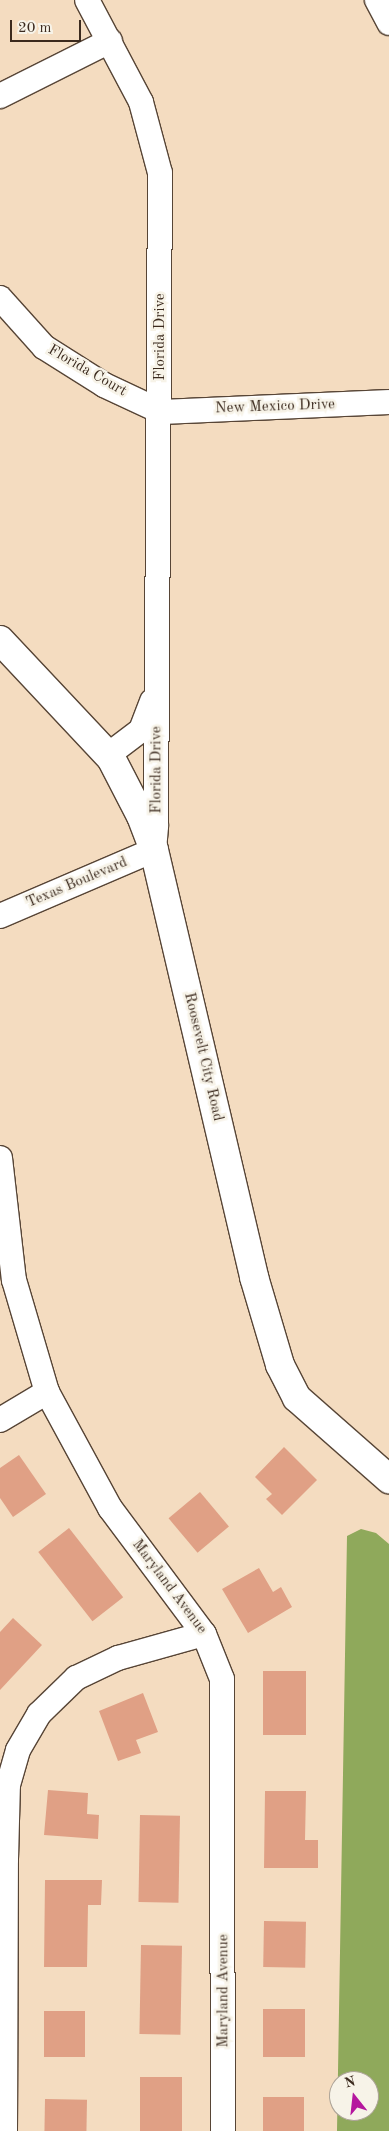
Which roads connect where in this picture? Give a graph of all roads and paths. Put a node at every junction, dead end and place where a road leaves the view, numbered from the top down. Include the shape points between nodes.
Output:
1 (87, 0) edge
2 (378, 0) edge
3 (389, 23) edge
4 (110, 41) junction
5 (0, 96) edge
6 (0, 298) edge
7 (389, 402) edge
8 (162, 412) junction
9 (0, 640) edge
10 (155, 689) junction
11 (108, 755) junction
12 (154, 850) junction
13 (0, 916) edge
14 (0, 1158) edge
15 (47, 1392) junction
16 (0, 1420) edge
17 (389, 1479) edge
18 (204, 1634) junction
19 (2, 2056) edge
20 (5, 2131) edge
21 (223, 2131) edge

1 - 4 street, Florida Drive
2 - 3 street
4 - 5 street
4 - 8 street, Florida Drive via 141,102 160,173
6 - 8 street, Florida Court via 44,347 104,385
7 - 8 street, New Mexico Drive
8 - 10 street, Florida Drive
9 - 11 street, Roosevelt City Road
10 - 11 street, Florida Drive via 141,730
10 - 12 street, Florida Drive via 158,782
11 - 12 street, Roosevelt City Road
12 - 13 street, Texas Boulevard
12 - 17 street, Roosevelt City Road via 252,1268 280,1365 297,1398
14 - 15 street, Maryland Avenue via 14,1280
15 - 16 street
15 - 18 street, Maryland Avenue via 114,1514
18 - 19 street via 93,1669 56,1696 26,1732 8,1784
18 - 21 street, Maryland Avenue via 218,1662 224,1702
19 - 20 street

